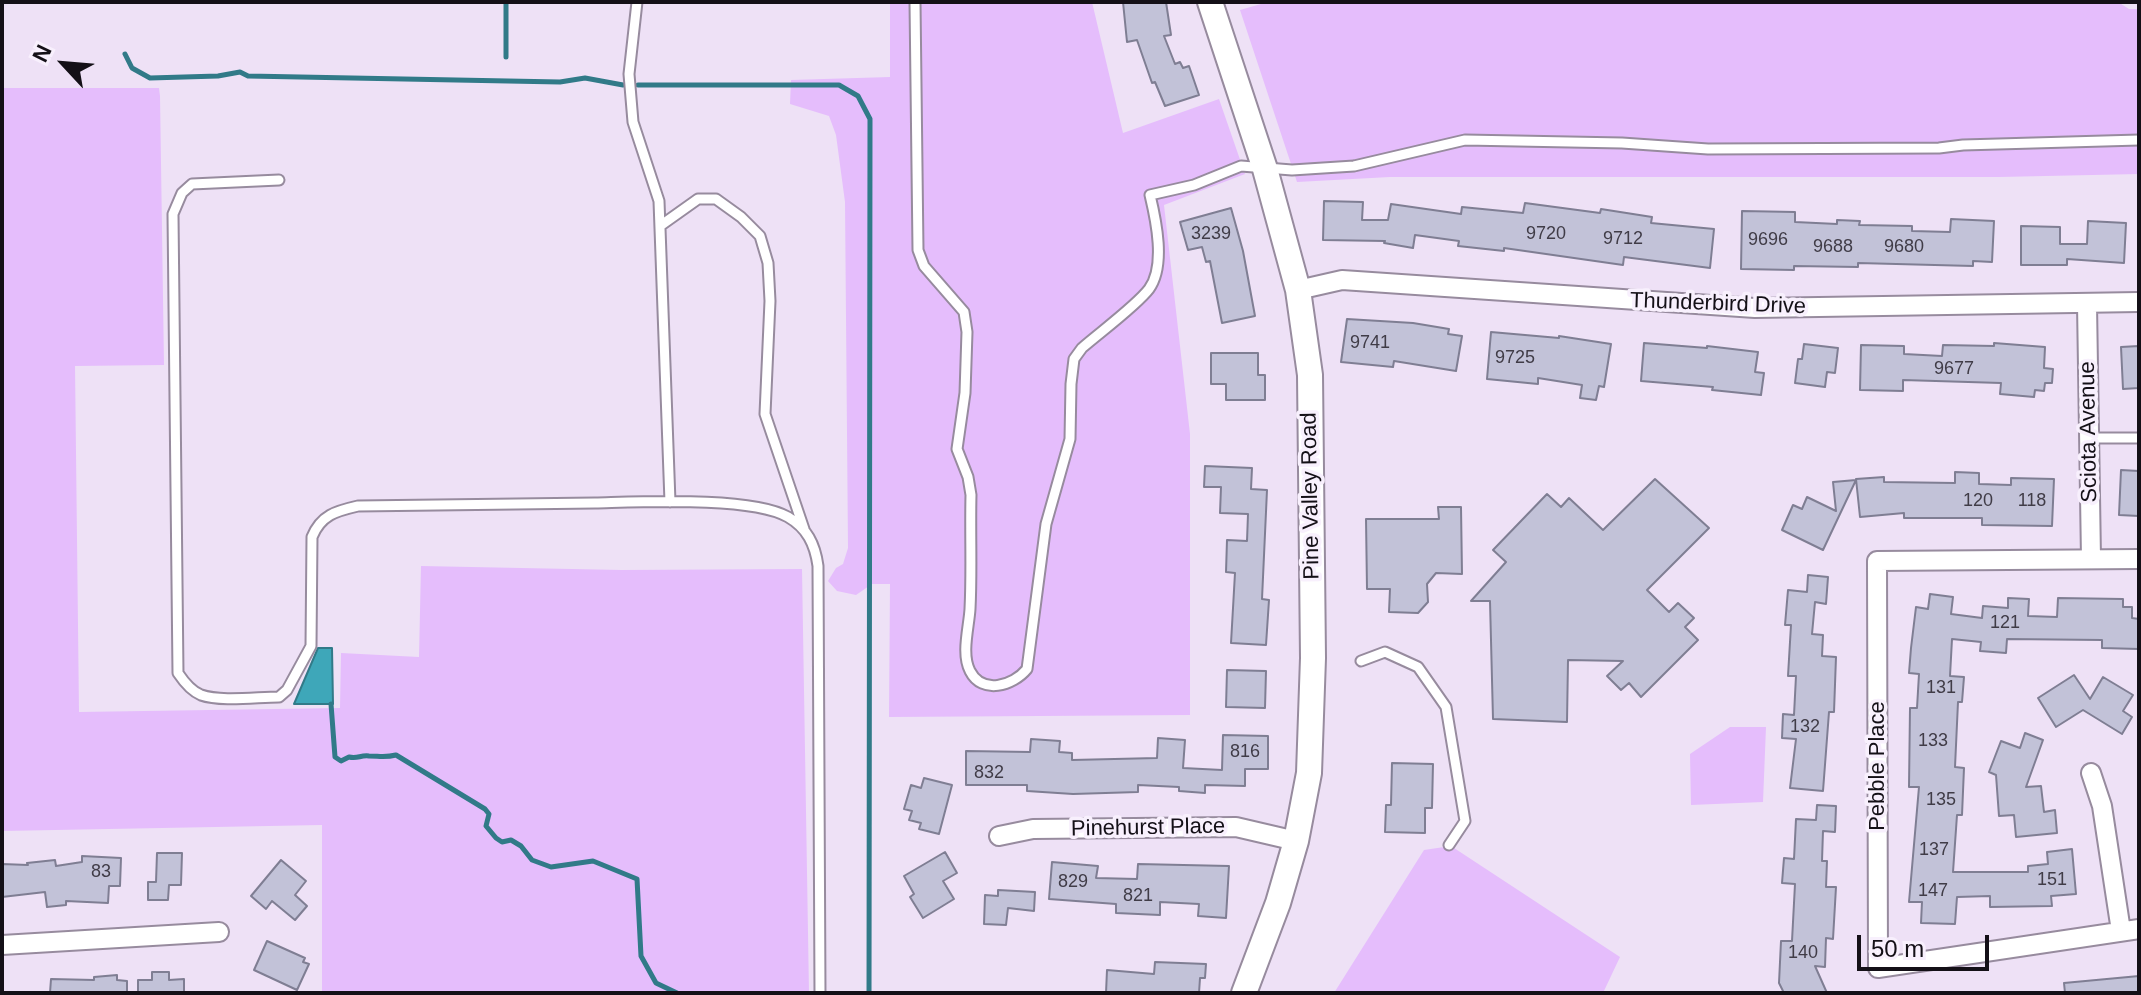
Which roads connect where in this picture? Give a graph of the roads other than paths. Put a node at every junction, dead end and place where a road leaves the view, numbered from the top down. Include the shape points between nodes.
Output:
1 (637, 2) edge
2 (915, 2) edge
3 (1210, 2) edge
4 (2139, 140) edge
5 (1265, 169) junction
6 (279, 180) dead end
7 (660, 226) junction
8 (1298, 290) junction
9 (2139, 302) edge
10 (2087, 304) junction
11 (2089, 438) junction
12 (2139, 438) edge
13 (670, 502) junction
14 (804, 529) junction
15 (2091, 559) junction
16 (2139, 559) edge
17 (1361, 661) dead end
18 (2091, 773) dead end
19 (999, 836) dead end
20 (1296, 841) junction
21 (1449, 845) dead end
22 (2130, 930) edge
23 (219, 932) dead end
24 (2, 945) edge
25 (820, 993) edge
26 (1244, 993) edge

1 - 7 lane via 629,74 633,122 659,201
2 - 5 lane via 918,250 924,266 964,312 967,332 957,449 971,495 966,657 979,681 998,686 1017,681 1027,669 1046,524 1070,439 1074,359 1149,288 1156,271 1158,230 1150,195 1241,166
3 - 5 street, Pine Valley Road
4 - 5 lane via 1708,149 1465,140 1354,166
5 - 8 street, Pine Valley Road
6 - 13 lane via 192,184 173,214 178,673 186,685 213,697 279,697 287,690 311,646 312,537 328,514 358,506
7 - 13 lane
7 - 14 lane via 698,199 716,199 760,236 770,301 765,414
8 - 10 street, Thunderbird Drive via 1342,280 1755,308
8 - 20 street, Pine Valley Road via 1310,375 1313,658 1309,773
9 - 10 street, Thunderbird Drive
10 - 11 street, Sciota Avenue
11 - 12 lane
11 - 15 street, Sciota Avenue
13 - 14 lane via 756,507 786,515
14 - 25 lane via 816,547 819,602
15 - 16 street, Pebble Place
15 - 22 street, Pebble Place via 1877,561 1878,968
17 - 21 lane via 1385,652 1418,667 1446,707 1465,821
18 - 22 street
19 - 20 street, Pinehurst Place via 1033,829 1236,827
20 - 26 street, Pine Valley Road
23 - 24 street

